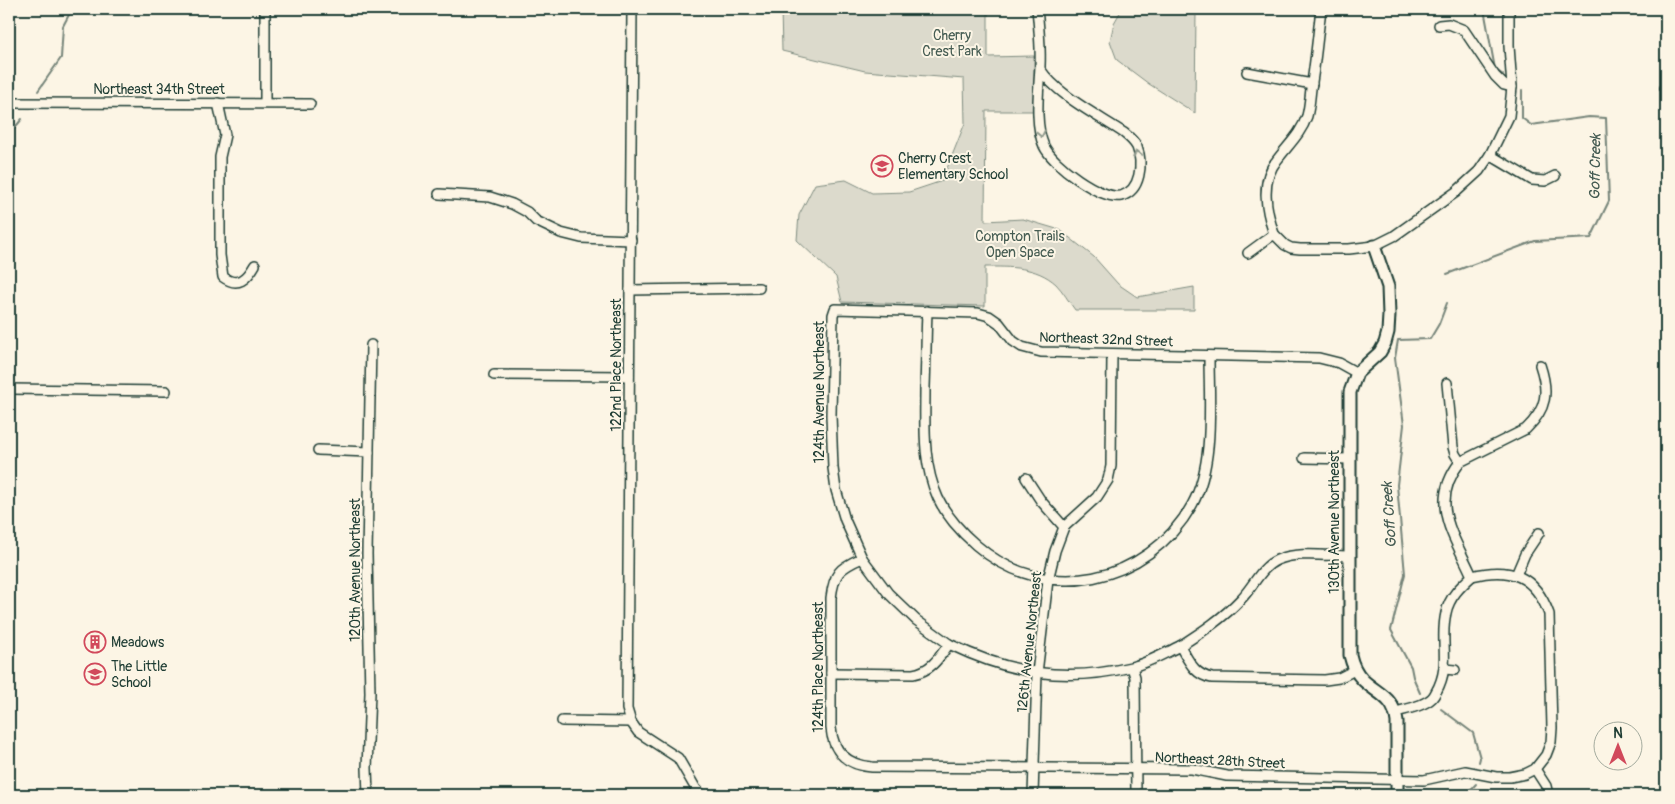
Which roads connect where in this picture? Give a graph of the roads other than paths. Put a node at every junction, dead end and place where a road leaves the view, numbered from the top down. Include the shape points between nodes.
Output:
1 (265, 9) edge
2 (632, 9) edge
3 (1037, 9) edge
4 (1321, 9) edge
5 (1510, 9) edge
6 (1439, 25) dead end
7 (1040, 68) junction
8 (1247, 72) dead end
9 (1312, 84) junction
10 (1512, 87) junction
11 (1058, 89) junction
12 (1039, 100) junction
13 (9, 103) edge
14 (218, 103) junction
15 (265, 103) junction
16 (310, 104) dead end
17 (1490, 155) junction
18 (1555, 176) dead end
19 (439, 194) dead end
20 (1274, 234) junction
21 (631, 240) junction
22 (1374, 246) junction
23 (1248, 253) dead end
24 (256, 265) dead end
25 (759, 288) dead end
26 (630, 290) junction
27 (835, 309) joint
28 (926, 311) junction
29 (371, 344) dead end
30 (1112, 354) junction
31 (1209, 356) junction
32 (1540, 365) dead end
33 (1357, 373) junction
34 (494, 375) dead end
35 (629, 376) junction
36 (1447, 383) dead end
37 (9, 389) edge
38 (166, 391) dead end
39 (318, 450) dead end
40 (369, 452) junction
41 (1304, 458) dead end
42 (1349, 459) junction
43 (1460, 462) junction
44 (1026, 478) dead end
45 (1064, 527) junction
46 (1539, 533) dead end
47 (1349, 556) junction
48 (862, 558) junction
49 (1516, 575) junction
50 (1472, 576) junction
51 (1048, 580) junction
52 (949, 644) junction
53 (1180, 646) junction
54 (1132, 667) junction
55 (1445, 669) junction
56 (1355, 670) junction
57 (1455, 670) dead end
58 (831, 673) junction
59 (1037, 673) junction
60 (1396, 712) junction
61 (562, 721) dead end
62 (631, 722) junction
63 (843, 756) joint
64 (1034, 768) junction
65 (1136, 769) junction
66 (1534, 769) junction
67 (1397, 780) junction
68 (368, 795) edge
69 (702, 795) edge
70 (1033, 795) edge
71 (1136, 795) edge
72 (1397, 795) edge
73 (1548, 795) edge

1 - 15 street
2 - 21 street, 122nd Place Northeast
3 - 7 street
4 - 9 street
5 - 10 street
6 - 10 street via 1450,24 1464,30 1495,76
7 - 11 street
7 - 12 street
8 - 9 street
9 - 20 street via 1307,116 1300,133 1276,161 1266,181 1267,206
10 - 17 street via 1509,116
11 - 12 street via 1047,90
12 -> 11 street via 1044,147 1058,165 1102,193 1114,197 1129,192 1138,180 1140,159 1133,140
13 - 14 street, Northeast 34th Street
14 - 15 street, Northeast 34th Street
14 - 24 street via 225,135 220,157 222,276 228,281 239,281 248,277
15 - 16 street, Northeast 34th Street
17 - 18 street via 1532,180 1545,181
17 - 22 street via 1479,171 1456,192 1394,236
19 - 21 street via 490,198 512,204 561,234
20 - 22 street via 1291,248
20 - 23 street
21 - 26 street, 122nd Place Northeast
22 - 33 street via 1388,287 1388,332 1380,352
25 - 26 street
26 - 35 street, 122nd Place Northeast
27 - 28 street, Northeast 32nd Street
27 - 48 street, 124th Avenue Northeast via 832,315 833,468 845,520
28 - 30 street, Northeast 32nd Street via 989,316 1022,347 1041,352
28 - 51 street via 925,447 929,473 938,498 963,534 987,555 1012,568
29 - 40 street, 120th Avenue Northeast
30 - 31 street, Northeast 32nd Street
30 - 45 street via 1108,480 1097,497
31 - 33 street, Northeast 32nd Street via 1319,358 1339,363
31 - 51 street via 1204,474 1193,504 1177,528 1161,546 1122,570 1082,580
32 - 43 street via 1545,381 1545,398 1535,420 1526,429
33 - 42 street, 130th Avenue Northeast via 1350,392
34 - 35 street
35 - 62 street, 122nd Place Northeast via 626,688
36 - 43 street via 1452,447
37 - 38 street
39 - 40 street
40 - 68 street, 120th Avenue Northeast
41 - 42 street
42 - 47 street, 130th Avenue Northeast
43 - 50 street via 1449,482 1444,506
44 - 45 street
45 - 51 street, 126th Avenue Northeast
46 - 49 street
47 - 53 street, 124th Avenue Northeast via 1293,556 1276,561 1267,566 1224,615
47 - 56 street, 130th Avenue Northeast via 1350,655
48 - 52 street, 124th Avenue Northeast via 888,593 916,620
48 - 58 street, 124th Place Northeast via 845,565 832,586
49 - 50 street via 1500,571
49 - 66 street via 1535,587 1550,614 1551,735 1546,754
50 - 55 street via 1460,586 1446,612 1443,632
51 - 59 street, 126th Avenue Northeast
52 - 58 street via 922,672
52 - 59 street, 124th Avenue Northeast via 988,661
53 - 54 street, 124th Avenue Northeast
53 - 56 street via 1194,670 1212,678 1326,680
54 - 59 street, 124th Avenue Northeast via 1090,674
54 - 65 street via 1135,676
55 - 57 street
55 - 60 street via 1432,698
56 - 60 street via 1389,700
58 - 63 street, 124th Place Northeast via 832,739
59 - 64 street, 126th Avenue Northeast
60 - 67 street
61 - 62 street
62 - 69 street via 638,732 678,758
63 - 64 street, Northeast 28th Street via 861,766 872,767
64 - 65 street, Northeast 28th Street
64 - 70 street, 126th Avenue Northeast
65 - 67 street, Northeast 28th Street via 1192,769 1227,776
65 - 71 street
66 - 67 street, Northeast 28th Street via 1510,777 1465,771 1424,780
66 - 73 street via 1546,786
67 - 72 street

